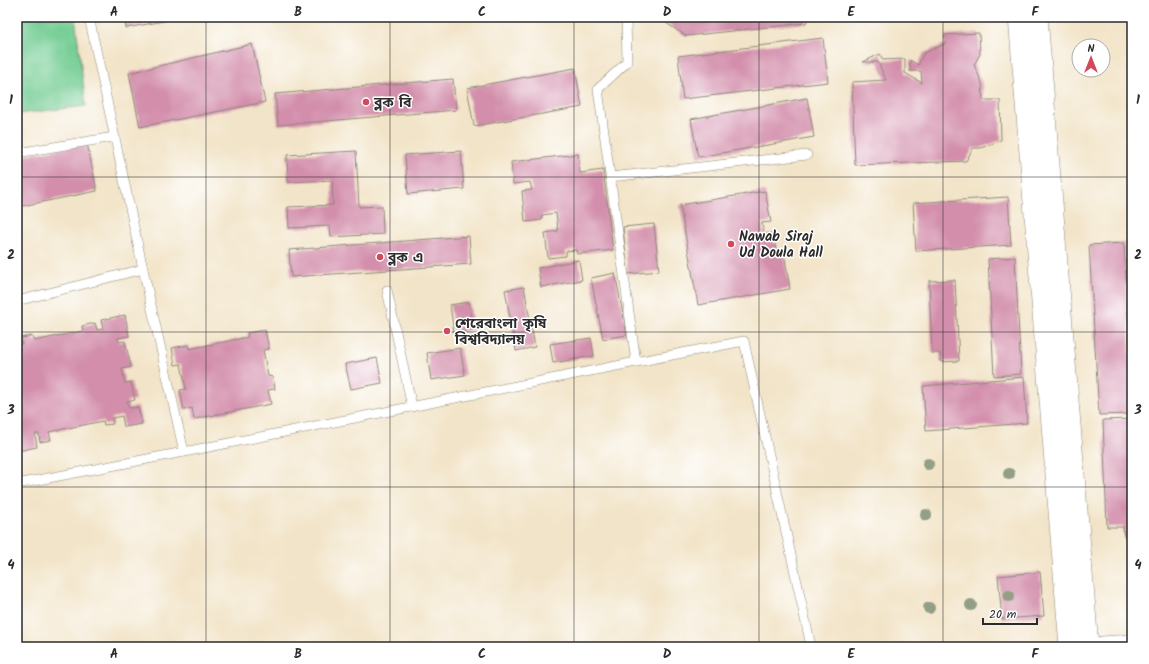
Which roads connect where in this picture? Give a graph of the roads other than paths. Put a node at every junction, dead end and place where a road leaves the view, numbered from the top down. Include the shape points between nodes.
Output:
1 (89, 17) edge
2 (626, 17) edge
3 (1019, 17) edge
4 (1037, 17) edge
5 (114, 137) junction
6 (17, 153) edge
7 (807, 155) dead end
8 (611, 177) junction
9 (143, 269) junction
10 (387, 290) dead end
11 (17, 301) edge
12 (636, 362) junction
13 (412, 406) junction
14 (184, 452) junction
15 (17, 484) edge
16 (1132, 645) edge
17 (812, 646) edge
18 (1070, 647) edge
19 (1088, 647) edge
20 (1102, 647) edge

1 - 5 lane
2 - 8 lane via 627,62 598,89
3 - 18 street
4 - 19 street
5 - 6 lane
5 - 9 lane
7 - 8 lane
8 - 12 lane
9 - 11 lane
9 - 14 lane
10 - 13 lane
12 - 13 lane
12 - 17 lane via 744,340
13 - 14 lane
14 - 15 lane
16 - 20 street

